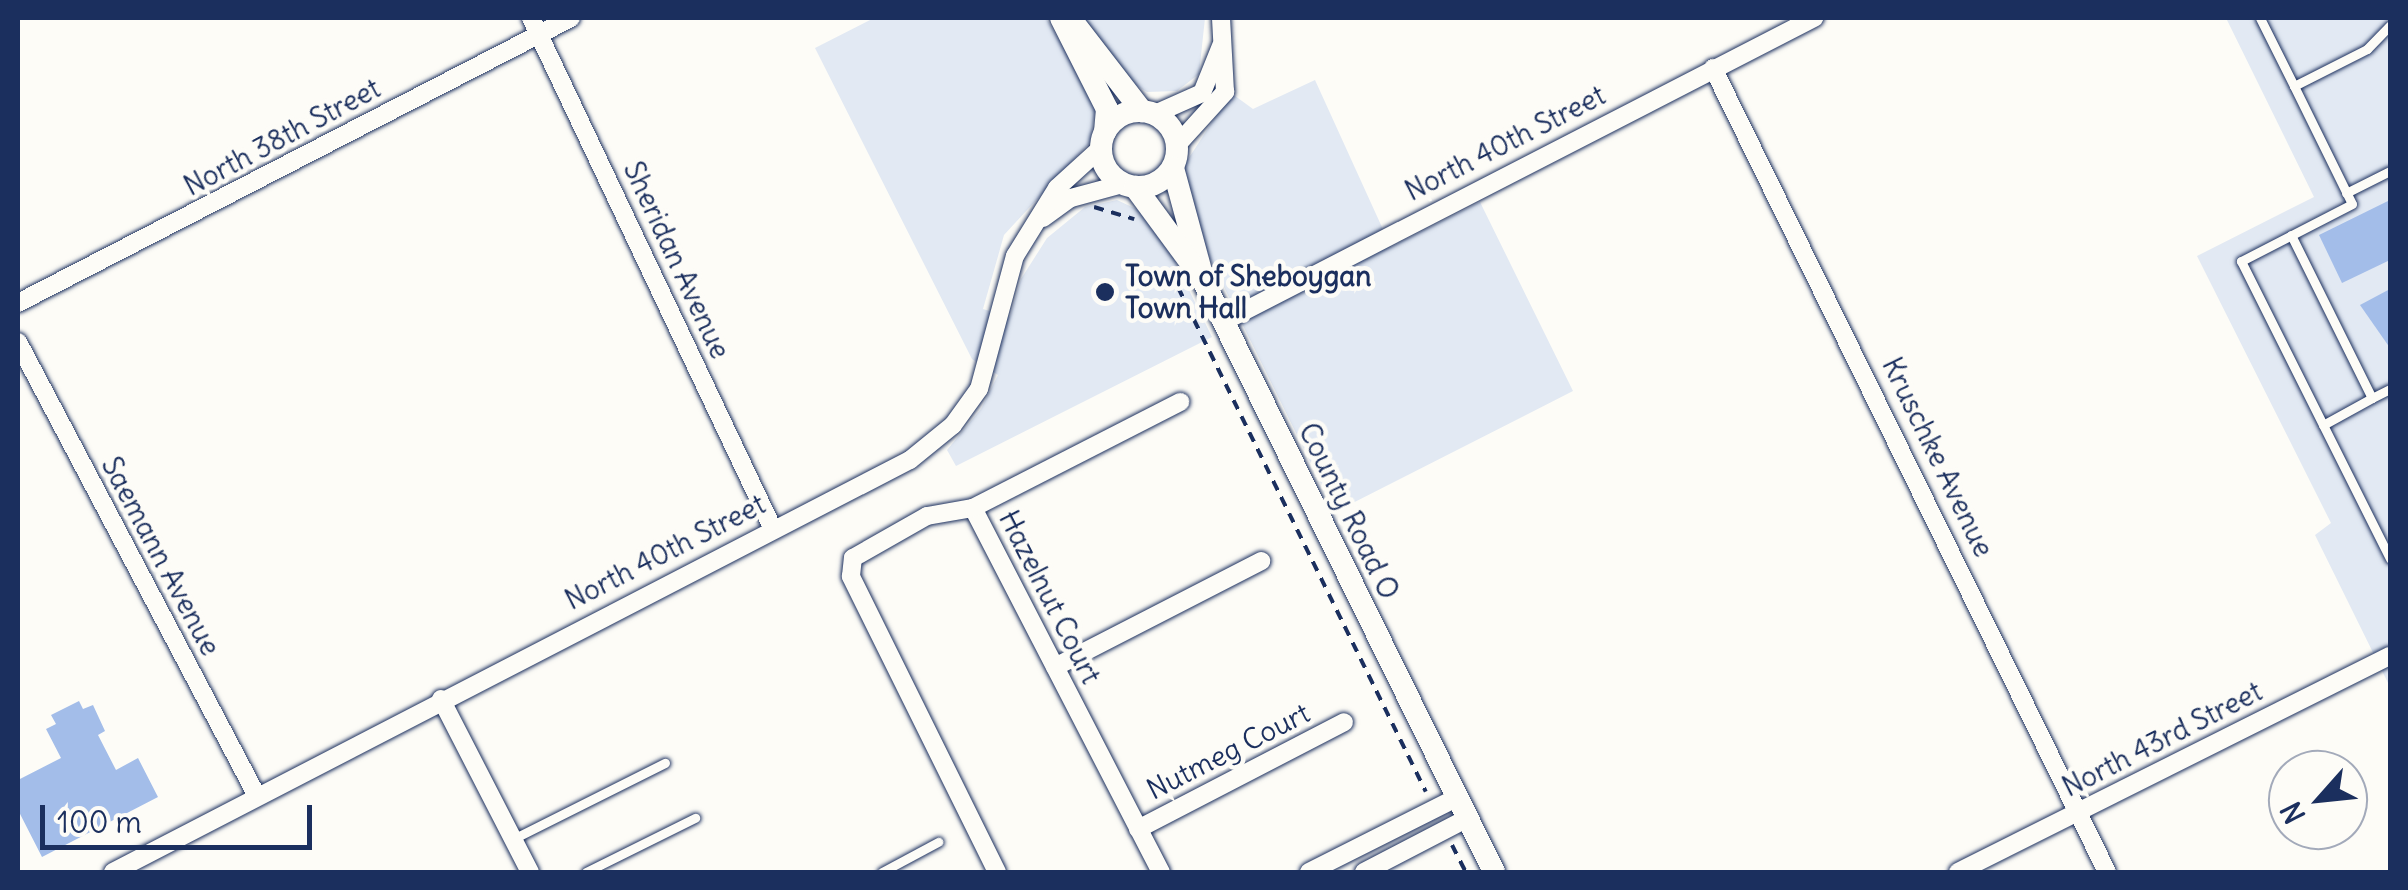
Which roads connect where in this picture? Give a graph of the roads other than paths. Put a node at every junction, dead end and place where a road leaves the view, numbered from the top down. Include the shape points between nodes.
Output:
1 (570, 18) edge
2 (1060, 18) edge
3 (1070, 18) edge
4 (1221, 18) edge
5 (1814, 18) edge
6 (2260, 18) edge
7 (2390, 25) edge
8 (535, 26) edge
9 (1222, 41) junction
10 (1713, 68) junction
11 (2294, 86) junction
12 (1148, 113) junction
13 (1104, 140) junction
14 (1177, 144) junction
15 (1173, 168) junction
16 (2390, 171) edge
17 (1129, 185) junction
18 (2346, 192) junction
19 (1035, 225) junction
20 (2292, 235) junction
21 (1204, 282) junction
22 (18, 303) edge
23 (1223, 322) junction
24 (18, 342) edge
25 (2390, 389) edge
26 (2372, 398) junction
27 (1180, 402) dead end
28 (2323, 424) junction
29 (973, 508) junction
30 (772, 527) junction
31 (2390, 559) edge
32 (1262, 561) dead end
33 (2390, 656) edge
34 (1056, 667) junction
35 (442, 699) junction
36 (1344, 722) dead end
37 (664, 763) dead end
38 (257, 796) junction
39 (1452, 809) junction
40 (2079, 812) junction
41 (694, 818) dead end
42 (1138, 828) junction
43 (513, 839) junction
44 (938, 842) dead end
45 (113, 872) edge
46 (530, 872) edge
47 (586, 872) edge
48 (882, 872) edge
49 (997, 872) edge
50 (1161, 872) edge
51 (1308, 872) edge
52 (1364, 872) edge
53 (1494, 872) edge
54 (1958, 872) edge
55 (2107, 872) edge

1 - 8 street, North 38th Street
2 - 13 street via 1107,109
3 - 12 street
4 - 9 street
5 - 10 street, North 40th Street
6 - 11 lane
7 - 11 lane via 2367,49
8 - 22 street, North 38th Street
8 - 30 street, Sheridan Avenue
9 - 12 street via 1202,92
9 - 14 street via 1223,98
10 - 23 street, North 40th Street
10 - 40 street, Kruschke Avenue
11 - 18 lane
12 - 13 street via 1121,116
12 - 14 street
13 - 17 street via 1107,169
13 - 19 street, North 40th Street via 1057,188
14 - 15 street
15 - 17 street via 1156,184
15 - 21 street, County Road O
16 - 18 lane
17 - 19 street via 1088,190
17 - 21 street
18 - 20 lane via 2352,204
19 - 30 street, North 40th Street via 1014,256 979,389 953,426 910,460
20 - 26 lane
20 - 28 lane via 2241,260
21 - 23 street, County Road O
23 - 39 street, County Road O
24 - 38 street, Saemann Avenue
25 - 26 lane
26 - 28 lane
27 - 29 street
28 - 31 lane
29 - 34 street, Hazelnut Court
29 - 49 street, Hazelnut Court via 926,516 862,551 853,558 851,576
30 - 35 street, North 40th Street
32 - 34 street
33 - 40 street, North 43rd Street
34 - 42 street, Hazelnut Court
35 - 38 street, North 40th Street
35 - 43 street
36 - 42 street, Nutmeg Court
37 - 43 lane
38 - 45 street, North 40th Street
39 - 51 street
39 - 52 street via 1445,830
39 - 53 street, County Road O
40 - 54 street, North 43rd Street
40 - 55 street, Kruschke Avenue
41 - 47 lane
42 - 50 street, Hazelnut Court
43 - 46 street
44 - 48 lane

